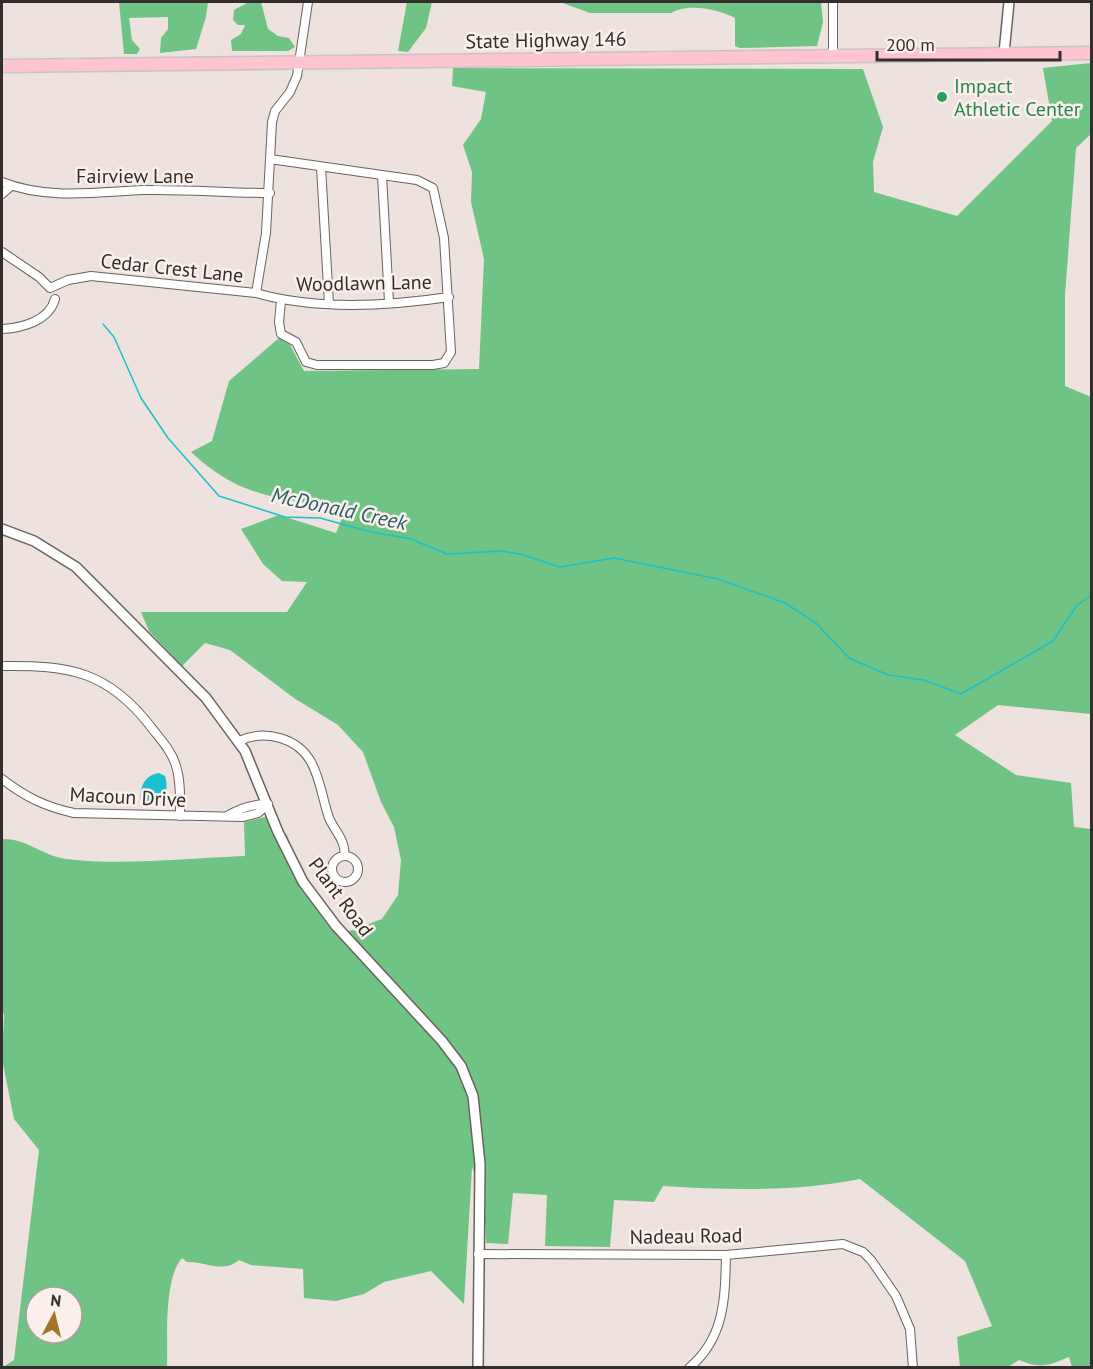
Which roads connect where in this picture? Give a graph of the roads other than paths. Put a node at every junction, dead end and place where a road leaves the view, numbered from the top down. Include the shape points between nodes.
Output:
1 (308, 2) edge
2 (832, 2) edge
3 (1009, 2) edge
4 (1092, 52) edge
5 (1004, 53) junction
6 (833, 56) junction
7 (298, 61) junction
8 (2, 66) edge
9 (270, 159) junction
10 (321, 167) junction
11 (382, 175) junction
12 (2, 182) edge
13 (11, 186) junction
14 (270, 193) junction
15 (2, 194) edge
16 (2, 252) edge
17 (256, 293) junction
18 (449, 297) junction
19 (55, 299) dead end
20 (281, 301) junction
21 (389, 302) junction
22 (329, 304) junction
23 (2, 329) edge
24 (2, 529) edge
25 (2, 666) edge
26 (239, 741) junction
27 (2, 779) edge
28 (268, 804) junction
29 (180, 816) junction
30 (344, 856) dead end
31 (478, 1254) junction
32 (726, 1255) junction
33 (478, 1368) edge
34 (689, 1368) edge
35 (913, 1368) edge

1 - 7 street, Cedar Crest Lane
2 - 6 street
3 - 5 street
4 - 5 main road, State Highway 146
5 - 6 main road, State Highway 146
6 - 7 main road, State Highway 146
7 - 8 main road, State Highway 146
7 - 9 street, Cedar Crest Lane via 294,84 274,111
9 - 10 street, Woodlawn Lane
9 - 14 street, Cedar Crest Lane
10 - 11 street, Woodlawn Lane
10 - 22 street
11 - 18 street, Woodlawn Lane via 426,182 433,188 444,238
11 - 21 street
12 - 13 street, Fairview Lane
13 - 14 street, Fairview Lane via 55,193
13 - 15 street
14 - 17 street, Cedar Crest Lane
16 - 17 street, Cedar Crest Lane via 50,288 91,276
17 - 20 street, Woodlawn Lane
18 - 20 street via 451,352 444,363 433,366 306,362 296,342 281,334
18 - 21 street, Woodlawn Lane
19 - 23 street via 53,308 43,316
20 - 22 street, Woodlawn Lane
21 - 22 street, Woodlawn Lane
24 - 26 street, Plant Road via 57,553 93,581 206,698
25 - 29 street via 57,666 78,671 103,682 128,701 176,763
26 - 28 street, Plant Road
26 - 30 street via 253,736 275,736 309,757 333,828 344,845
27 - 29 street, Macoun Drive via 50,808 74,813
28 - 29 street, Macoun Drive via 237,809 226,817
28 - 31 street, Plant Road via 303,882 336,926 461,1066 473,1096 478,1131
31 - 32 street, Nadeau Road
31 - 33 street, Plant Road
32 - 34 street via 725,1297 718,1329 705,1353
32 - 35 street, Nadeau Road via 843,1244 863,1252 883,1275 907,1318

